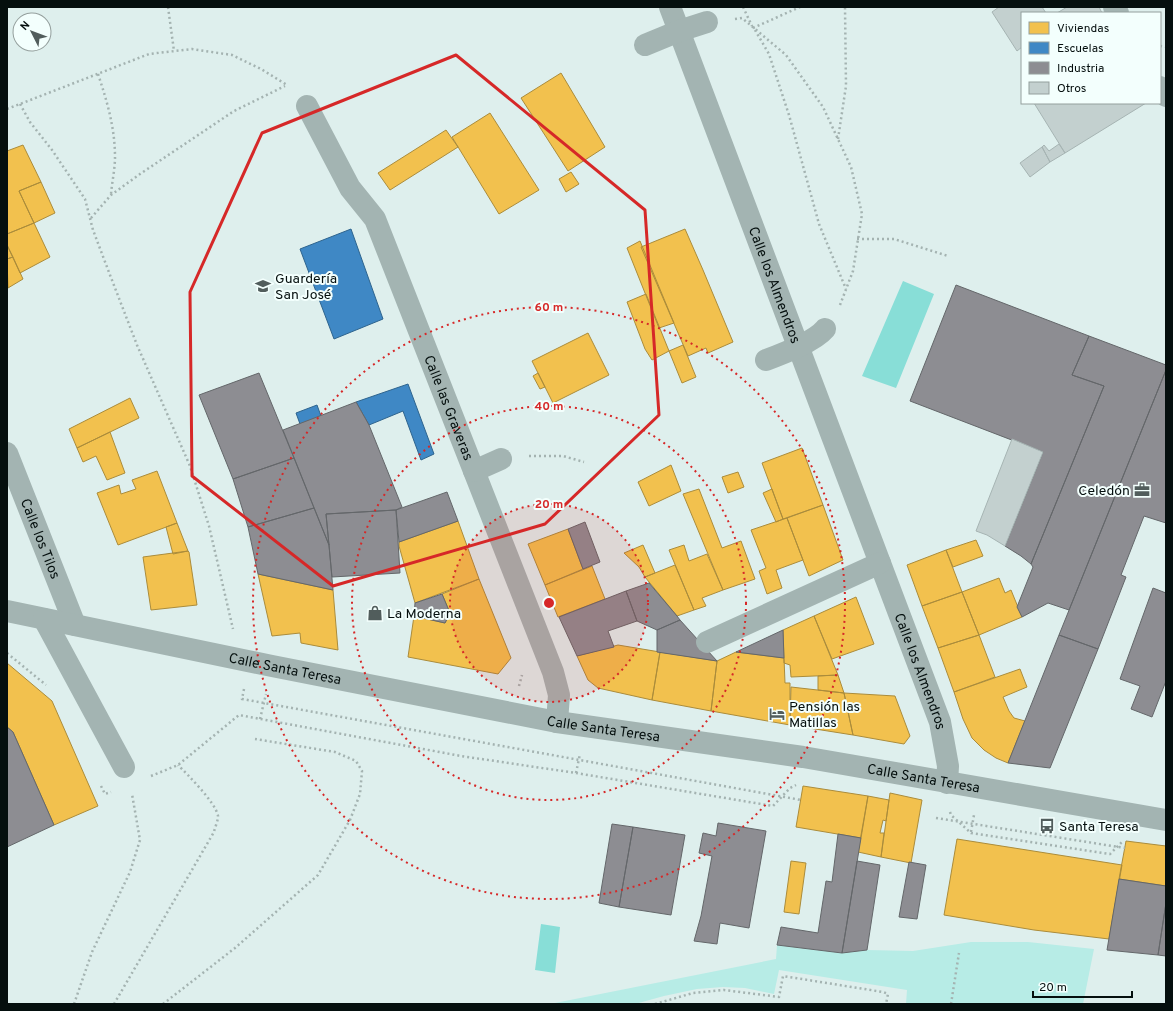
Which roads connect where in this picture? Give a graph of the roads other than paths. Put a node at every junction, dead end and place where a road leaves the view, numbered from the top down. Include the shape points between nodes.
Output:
1 (670, 7) edge
2 (708, 22) road end
3 (679, 31) junction
4 (645, 45) dead end
5 (307, 106) road end
6 (825, 329) road end
7 (798, 346) junction
8 (766, 360) dead end
9 (7, 453) edge
10 (501, 459) road end
11 (474, 471) junction
12 (880, 563) junction
13 (7, 611) edge
14 (44, 619) junction
15 (76, 624) junction
16 (707, 642) dead end
17 (557, 722) junction
18 (127, 776) road end
19 (947, 783) junction
20 (1166, 820) edge

1 - 3 street, Calle los Almendros
2 - 3 street
3 - 4 street
3 - 7 street, Calle los Almendros
5 - 11 street, Calle las Graveras via 350,188 374,219
6 - 7 street
7 - 8 street
7 - 12 street, Calle los Almendros
9 - 15 street, Calle los Tilos
10 - 11 street
11 - 17 street, Calle las Graveras via 553,672 559,695
12 - 16 street
12 - 19 street, Calle los Almendros via 940,722 948,766
13 - 14 street, Calle Santa Teresa
14 - 15 street, Calle Santa Teresa
14 - 18 street
15 - 17 street, Calle Santa Teresa
17 - 19 street, Calle Santa Teresa via 803,757
19 - 20 street, Calle Santa Teresa

